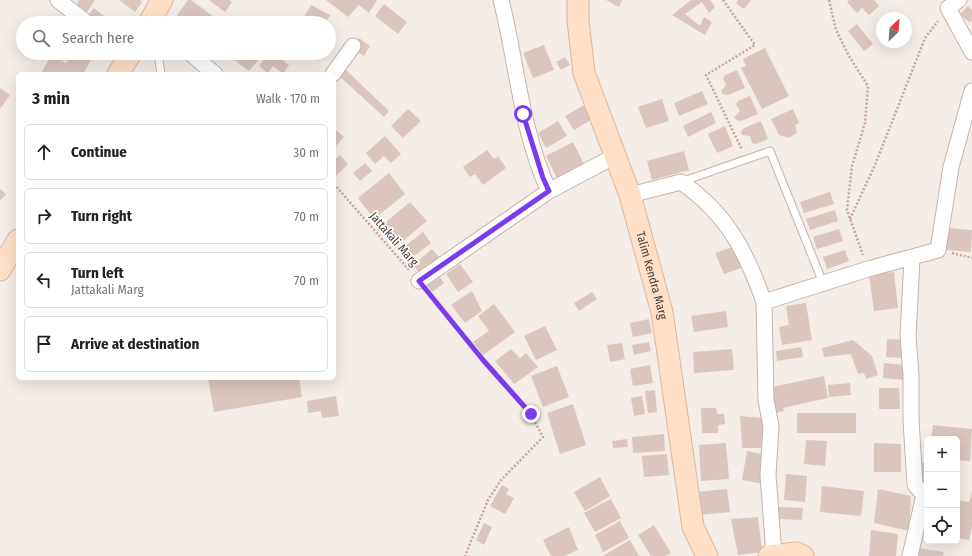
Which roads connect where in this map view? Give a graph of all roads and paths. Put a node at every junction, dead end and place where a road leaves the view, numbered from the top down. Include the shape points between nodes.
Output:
1 (58, 0) edge
2 (162, 0) edge
3 (501, 0) edge
4 (578, 0) edge
5 (723, 0) edge
6 (830, 0) edge
7 (953, 4) edge
8 (78, 16) edge
9 (154, 16) edge
10 (353, 46) dead end
11 (972, 52) edge
12 (125, 60) edge
13 (159, 60) edge
14 (198, 60) edge
15 (119, 72) edge
16 (161, 72) edge
17 (213, 72) edge
18 (334, 72) edge
19 (972, 91) edge
20 (615, 156) junction
21 (746, 160) junction
22 (681, 182) junction
23 (336, 186) edge
24 (549, 191) junction
25 (630, 195) junction
26 (850, 219) junction
27 (16, 243) edge
28 (938, 250) junction
29 (912, 258) junction
30 (972, 258) edge
31 (868, 269) junction
32 (0, 270) edge
33 (419, 281) junction
34 (823, 283) junction
35 (764, 302) junction
36 (465, 556) edge
37 (707, 556) edge
38 (772, 556) edge
39 (803, 556) edge
40 (910, 556) edge

1 - 8 street
2 - 9 street
3 - 24 street via 511,40 523,114
4 - 20 street, Talim Kendra Marg via 584,73
5 - 21 path via 755,45 706,75
6 - 26 path via 836,30 868,86 865,123 852,166 847,210
7 - 11 street
7 - 26 path via 925,38 875,165
10 - 18 street
12 - 15 street
13 - 16 lane
14 - 17 street
19 - 28 street via 951,167
20 - 24 street
20 - 25 street, Talim Kendra Marg
21 - 22 lane
21 - 34 lane via 770,151
22 - 25 street
22 - 35 street via 697,193 734,233 752,267
23 - 33 path, Jattakali Marg
24 - 33 street
25 - 37 street, Talim Kendra Marg via 662,312 693,527
26 - 31 path
27 - 32 street
28 - 29 street
28 - 30 path
29 - 31 street
29 - 40 street via 908,336 911,375 910,420 915,485 924,495
31 - 34 street
33 - 36 path, Jattakali Marg via 531,414 543,437 501,480 488,500
34 - 35 street
35 - 38 street via 766,400 771,426 768,475
38 - 39 street via 797,553

